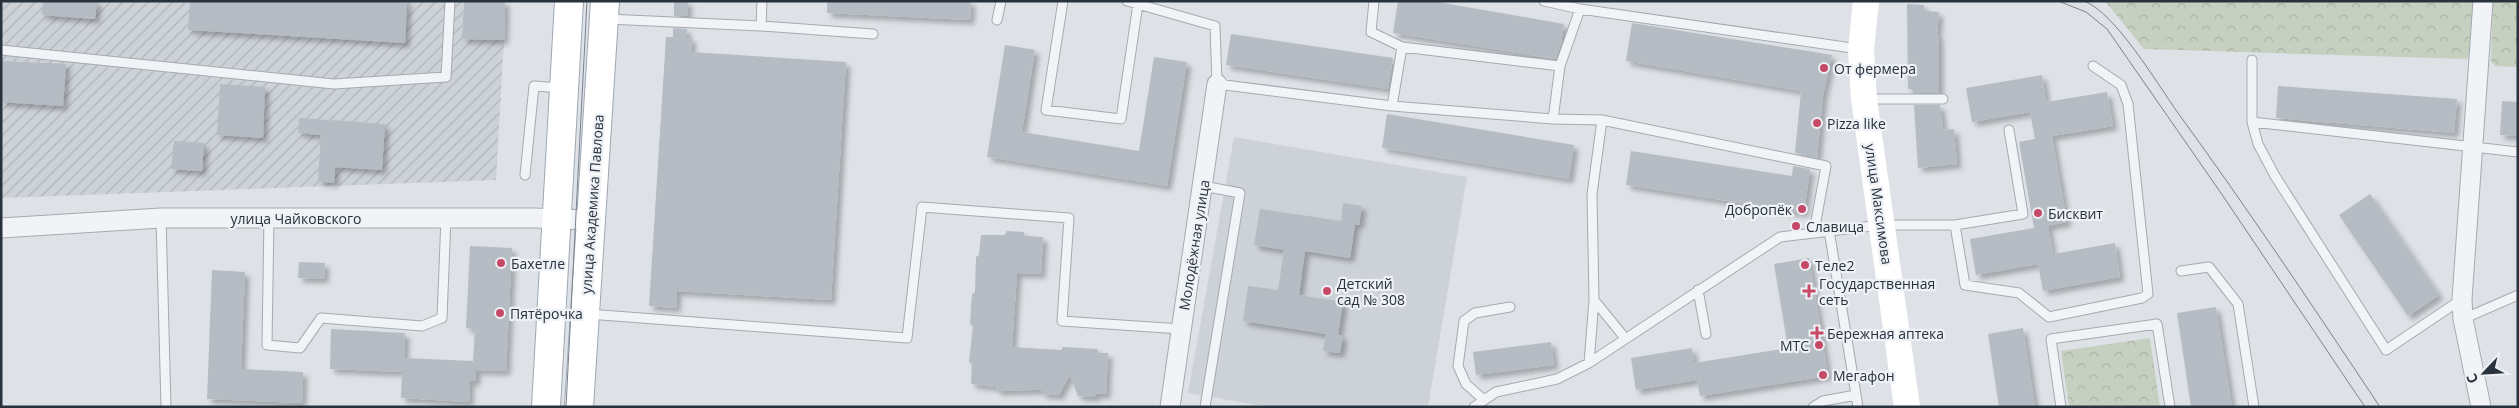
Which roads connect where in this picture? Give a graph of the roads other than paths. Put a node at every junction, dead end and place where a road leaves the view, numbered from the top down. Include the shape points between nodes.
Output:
1 (450, 1) edge
2 (569, 1) edge
3 (762, 1) edge
4 (1001, 1) edge
5 (1062, 1) edge
6 (1127, 1) edge
7 (1374, 1) edge
8 (1544, 1) edge
9 (1866, 1) edge
10 (2483, 1) edge
11 (1138, 4) junction
12 (1580, 9) junction
13 (604, 10) edge
14 (997, 20) dead end
15 (761, 26) junction
16 (874, 34) dead end
17 (1402, 47) junction
18 (1, 50) edge
19 (1861, 50) junction
20 (2252, 60) dead end
21 (1560, 66) junction
22 (2093, 66) dead end
23 (1217, 84) junction
24 (564, 88) junction
25 (1864, 99) junction
26 (1942, 99) dead end
27 (1392, 106) junction
28 (1553, 119) junction
29 (1602, 120) junction
30 (2252, 122) junction
31 (2009, 130) dead end
32 (2473, 149) junction
33 (2518, 152) edge
34 (525, 175) dead end
35 (1203, 186) junction
36 (161, 218) junction
37 (269, 218) junction
38 (446, 218) junction
39 (556, 218) junction
40 (591, 220) junction
41 (1881, 224) junction
42 (1955, 225) junction
43 (1, 228) edge
44 (1829, 230) junction
45 (1814, 232) junction
46 (2181, 271) dead end
47 (1698, 290) junction
48 (2518, 296) edge
49 (2462, 299) junction
50 (1594, 300) junction
51 (1510, 307) dead end
52 (586, 313) junction
53 (2463, 319) junction
54 (1181, 329) junction
55 (1706, 334) dead end
56 (1625, 338) junction
57 (1589, 363) junction
58 (1856, 395) junction
59 (1484, 400) junction
60 (166, 407) edge
61 (546, 407) edge
62 (579, 407) edge
63 (1170, 407) edge
64 (1205, 407) edge
65 (1474, 407) edge
66 (1813, 407) edge
67 (1858, 407) edge
68 (1907, 407) edge
69 (2061, 407) edge
70 (2170, 407) edge
71 (2254, 407) edge
72 (2481, 407) edge

1 - 18 lane via 446,77 334,84
2 - 24 main road
3 - 15 lane
4 - 14 lane
5 - 11 lane via 1046,110 1122,119
6 - 11 lane
7 - 17 lane via 1371,32
8 - 12 lane
9 - 19 main road, улица Максимова
10 - 32 street
11 - 23 lane via 1215,26
12 - 19 lane
12 - 21 lane
13 - 15 lane
13 - 40 main road, улица Академика Павлова
15 - 16 lane
17 - 21 lane
17 - 27 lane
19 - 25 main road, улица Максимова
20 - 30 lane
21 - 28 lane
22 - 42 lane via 2121,85 2128,104 2148,294 2142,298 2049,317 2019,293 1965,285
23 - 27 lane
23 - 35 street, Молодёжная улица
24 - 34 lane via 534,86
24 - 39 main road
25 - 26 lane
25 - 41 main road, улица Максимова
27 - 28 lane
28 - 29 lane
29 - 45 lane via 1826,166
29 - 50 lane via 1592,194
30 - 32 lane
30 - 49 lane via 2258,144 2275,176 2386,350
31 - 42 lane via 2023,214
32 - 33 lane
32 - 49 street
35 - 54 street, Молодёжная улица
35 - 64 lane via 1240,193
36 - 37 street, улица Чайковского
36 - 43 street, улица Чайковского
36 - 60 lane
37 - 38 street, улица Чайковского
37 - 38 lane via 266,345 300,348 321,318 422,326 442,318
38 - 39 street, улица Чайковского
39 - 40 street, улица Чайковского
39 - 61 main road
40 - 52 main road, улица Академика Павлова
41 - 42 lane
41 - 44 lane
41 - 68 main road, улица Максимова
44 - 45 lane
44 - 58 lane
45 - 47 lane via 1780,237
46 - 71 lane via 2209,267 2238,304
47 - 55 lane
47 - 56 lane
48 - 53 lane
49 - 53 street
50 - 56 lane
50 - 57 lane
51 - 59 lane via 1475,313 1464,321 1458,366 1466,384
52 - 54 lane via 907,338 922,207 1069,218 1062,321
52 - 62 main road, улица Академика Павлова
53 - 72 street
54 - 63 street, Молодёжная улица
56 - 57 lane
57 - 59 lane via 1557,379 1496,392
58 - 66 lane via 1823,401
58 - 67 lane
59 - 65 lane
69 - 70 lane via 2052,339 2157,324

